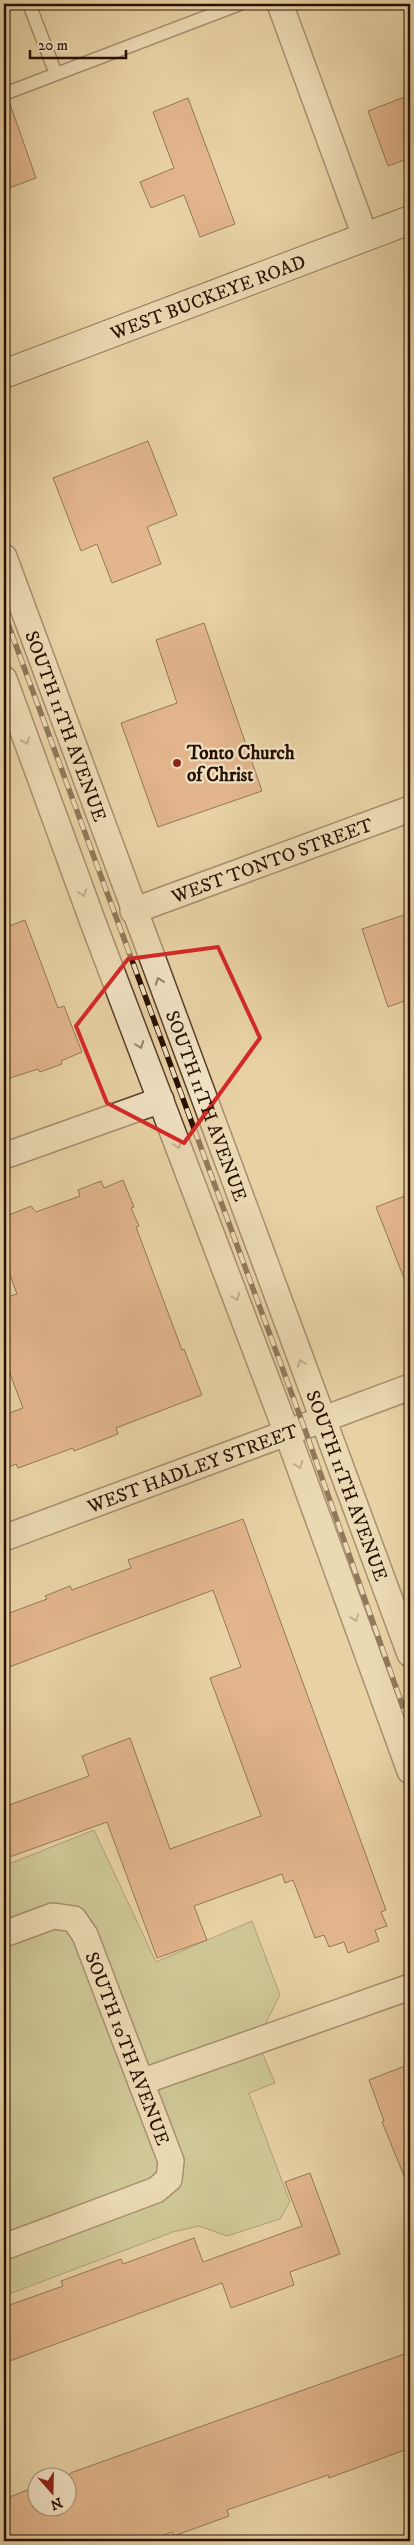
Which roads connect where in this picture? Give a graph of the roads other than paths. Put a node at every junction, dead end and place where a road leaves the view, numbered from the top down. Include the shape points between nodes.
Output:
1 (30, 4) edge
2 (240, 4) edge
3 (280, 4) edge
4 (56, 74) junction
5 (4, 94) edge
6 (410, 220) edge
7 (365, 236) junction
8 (4, 374) edge
9 (4, 558) edge
10 (4, 679) edge
11 (410, 809) edge
12 (133, 911) junction
13 (160, 1100) junction
14 (4, 1156) edge
15 (410, 1387) edge
16 (322, 1419) junction
17 (288, 1433) junction
18 (4, 1538) edge
19 (410, 1654) edge
20 (410, 1772) edge
21 (4, 1934) edge
22 (410, 1987) edge
23 (141, 2082) junction
24 (4, 2247) edge

1 - 4 lane
2 - 4 lane
3 - 7 street
4 - 5 lane
6 - 7 main road, WEST BUCKEYE ROAD
7 - 8 main road, WEST BUCKEYE ROAD
9 - 12 street, SOUTH 11TH AVENUE
10 -> 13 street, SOUTH 11TH AVENUE
11 - 12 street, WEST TONTO STREET
16 -> 12 street, SOUTH 11TH AVENUE
13 - 14 street
13 -> 17 street, SOUTH 11TH AVENUE
15 - 16 street, WEST HADLEY STREET
16 - 17 street, WEST HADLEY STREET
16 - 19 street, SOUTH 11TH AVENUE
17 - 18 street, WEST HADLEY STREET
17 -> 20 street, SOUTH 11TH AVENUE
21 - 23 street, SOUTH 10TH AVENUE via 53,1916 74,1919 85,1935
22 - 23 street
23 - 24 street, SOUTH 10TH AVENUE via 171,2161 169,2179 156,2190

